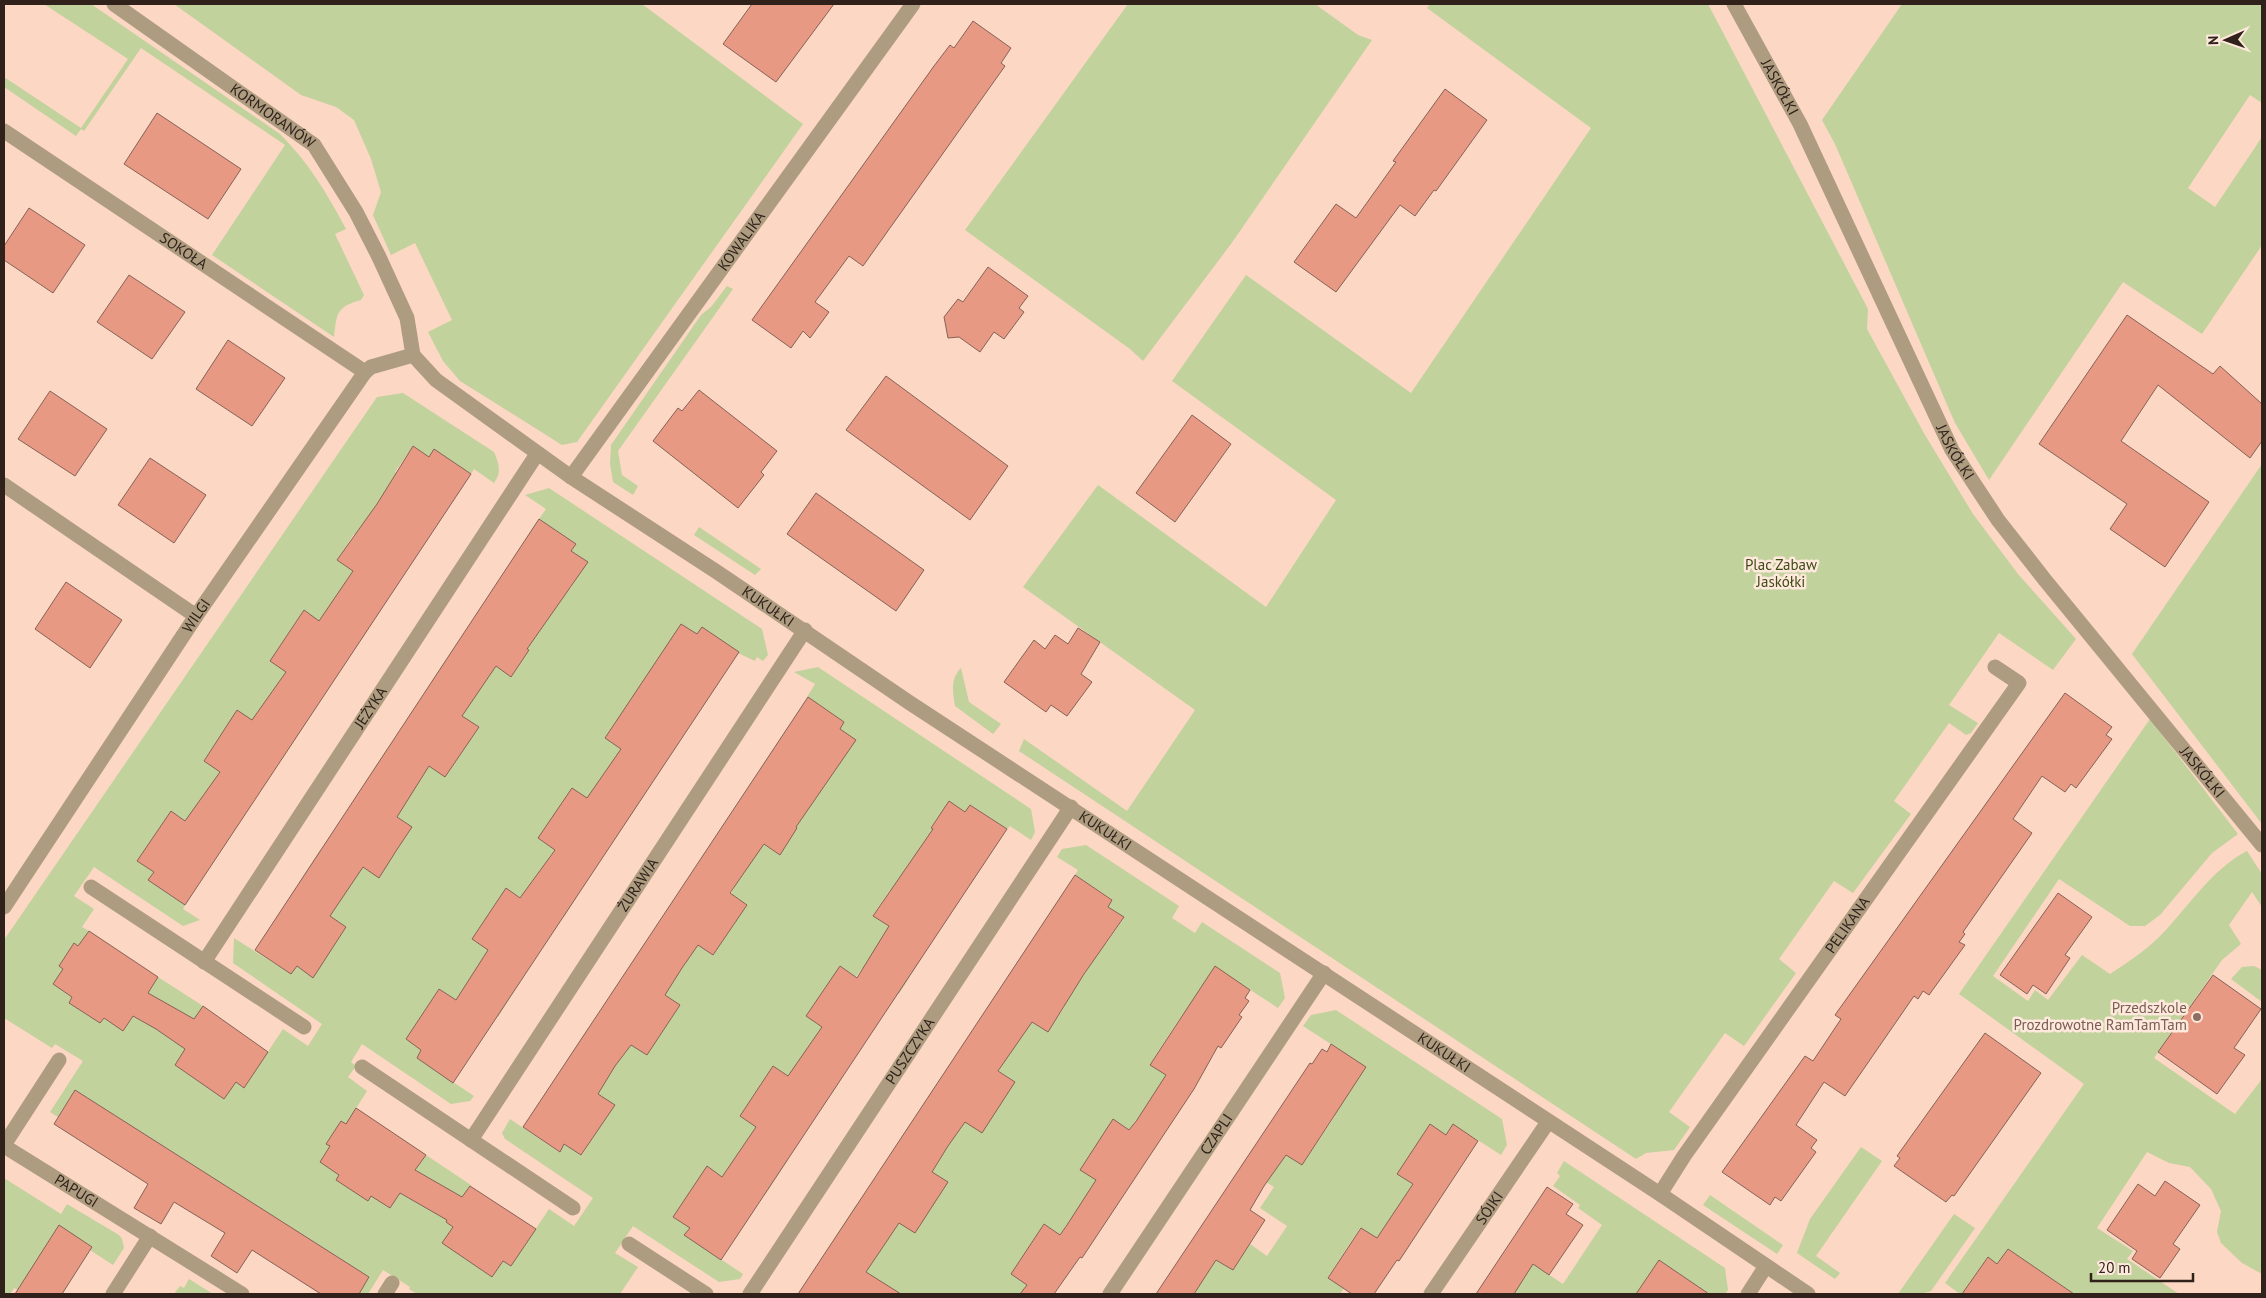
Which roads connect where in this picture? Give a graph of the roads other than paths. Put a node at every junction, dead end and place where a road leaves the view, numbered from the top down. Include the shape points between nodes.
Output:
1 (114, 4) edge
2 (913, 4) edge
3 (1734, 4) edge
4 (4, 131) edge
5 (413, 355) junction
6 (364, 372) junction
7 (537, 454) junction
8 (571, 477) junction
9 (4, 485) edge
10 (196, 616) junction
11 (805, 630) junction
12 (1995, 667) dead end
13 (1071, 807) junction
14 (2262, 844) edge
15 (91, 887) dead end
16 (4, 907) edge
17 (204, 962) junction
18 (1324, 973) junction
19 (304, 1027) dead end
20 (59, 1060) dead end
21 (362, 1067) dead end
22 (1548, 1122) junction
23 (472, 1140) junction
24 (4, 1146) edge
25 (1660, 1194) junction
26 (574, 1208) dead end
27 (150, 1236) junction
28 (628, 1244) dead end
29 (1766, 1266) junction
30 (113, 1294) edge
31 (242, 1294) edge
32 (706, 1294) edge
33 (750, 1294) edge
34 (1110, 1294) edge
35 (1431, 1294) edge
36 (1748, 1294) edge
37 (1808, 1294) edge

1 - 5 street, KORMORANÓW via 314,145 347,196 379,257 407,318
2 - 8 street, KOWALIKA
3 - 14 street, JASKÓŁKI via 1800,124 1952,450 1998,520 2045,580
4 - 6 street, SOKOŁA
5 - 6 street
5 - 7 street, KUKUŁKI via 436,380
6 - 10 street, WILGI
7 - 8 street, KUKUŁKI
7 - 17 street, JEŻYKA
8 - 11 street, KUKUŁKI
9 - 10 street
10 - 16 street, WILGI
11 - 13 street, KUKUŁKI via 910,703
11 - 23 street, ŻURAWIA
12 - 25 street, PELIKANA via 2019,684
13 - 18 street, KUKUŁKI
13 - 33 street, PUSZCZYKA
15 - 17 street
17 - 19 street
18 - 22 street, KUKUŁKI
18 - 34 street, CZAPLI
20 - 24 street, PAPUGI
21 - 23 street
22 - 25 street, KUKUŁKI
22 - 35 street, SÓJKI
23 - 26 street
24 - 27 street, PAPUGI
25 - 29 street, KUKUŁKI
27 - 30 street
27 - 31 street, PAPUGI
28 - 32 street
29 - 36 street
29 - 37 street, KUKUŁKI

